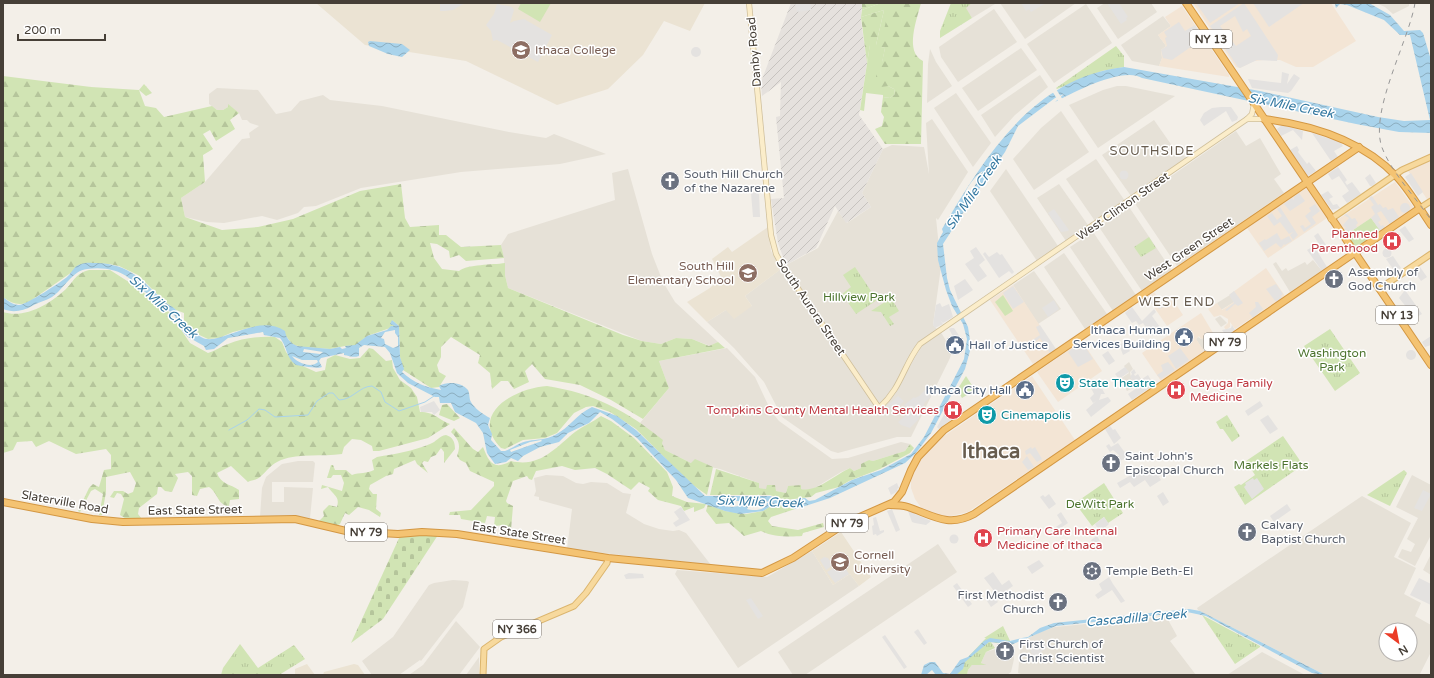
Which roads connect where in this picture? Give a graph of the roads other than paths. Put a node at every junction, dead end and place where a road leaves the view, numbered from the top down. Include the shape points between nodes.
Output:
1 (749, 3) edge
2 (1186, 3) edge
3 (758, 101) joint
4 (1253, 103) junction
5 (1248, 119) junction
6 (1264, 119) junction
7 (1359, 147) junction
8 (1431, 157) edge
9 (1394, 175) junction
10 (1307, 182) junction
11 (1431, 201) edge
12 (1420, 208) junction
13 (1331, 219) junction
14 (1431, 225) edge
15 (1355, 253) junction
16 (1431, 254) edge
17 (1379, 289) junction
18 (1431, 365) edge
19 (879, 408) joint
20 (3, 502) edge
21 (891, 504) junction
22 (123, 522) joint
23 (608, 558) junction
24 (483, 675) edge

1 - 3 main road, Danby Road
2 - 4 highway, NY 13
3 - 19 main road, South Aurora Street via 771,235 776,254
4 - 5 main road via 1252,114
4 - 6 highway, NY 13
5 - 6 main road
5 - 19 main road, West Clinton Street via 920,344 897,389
6 - 7 highway via 1304,127
6 - 10 highway, NY 13
7 - 9 highway
7 - 10 highway, West Green Street
8 - 9 main road
9 - 12 highway
9 - 13 main road
10 - 13 highway, NY 13
10 - 21 highway, West Green Street via 937,436 918,457 902,492
11 - 12 main road, NY 79
12 - 14 highway
12 - 15 highway, NY 79
13 - 15 highway, NY 13
15 - 17 highway, NY 13
15 - 21 highway, NY 79 via 974,514 946,520 933,518 906,506
16 - 17 main road
17 - 18 highway, NY 13
20 - 22 highway, Slaterville Road / NY 79 via 92,519
21 - 23 highway, East State Street / NY 79 via 846,523 792,558 762,573
22 - 23 highway, East State Street / NY 79 via 295,519 337,530 457,534
23 - 24 main road, NY 366 via 604,568 574,606 506,634 484,649

